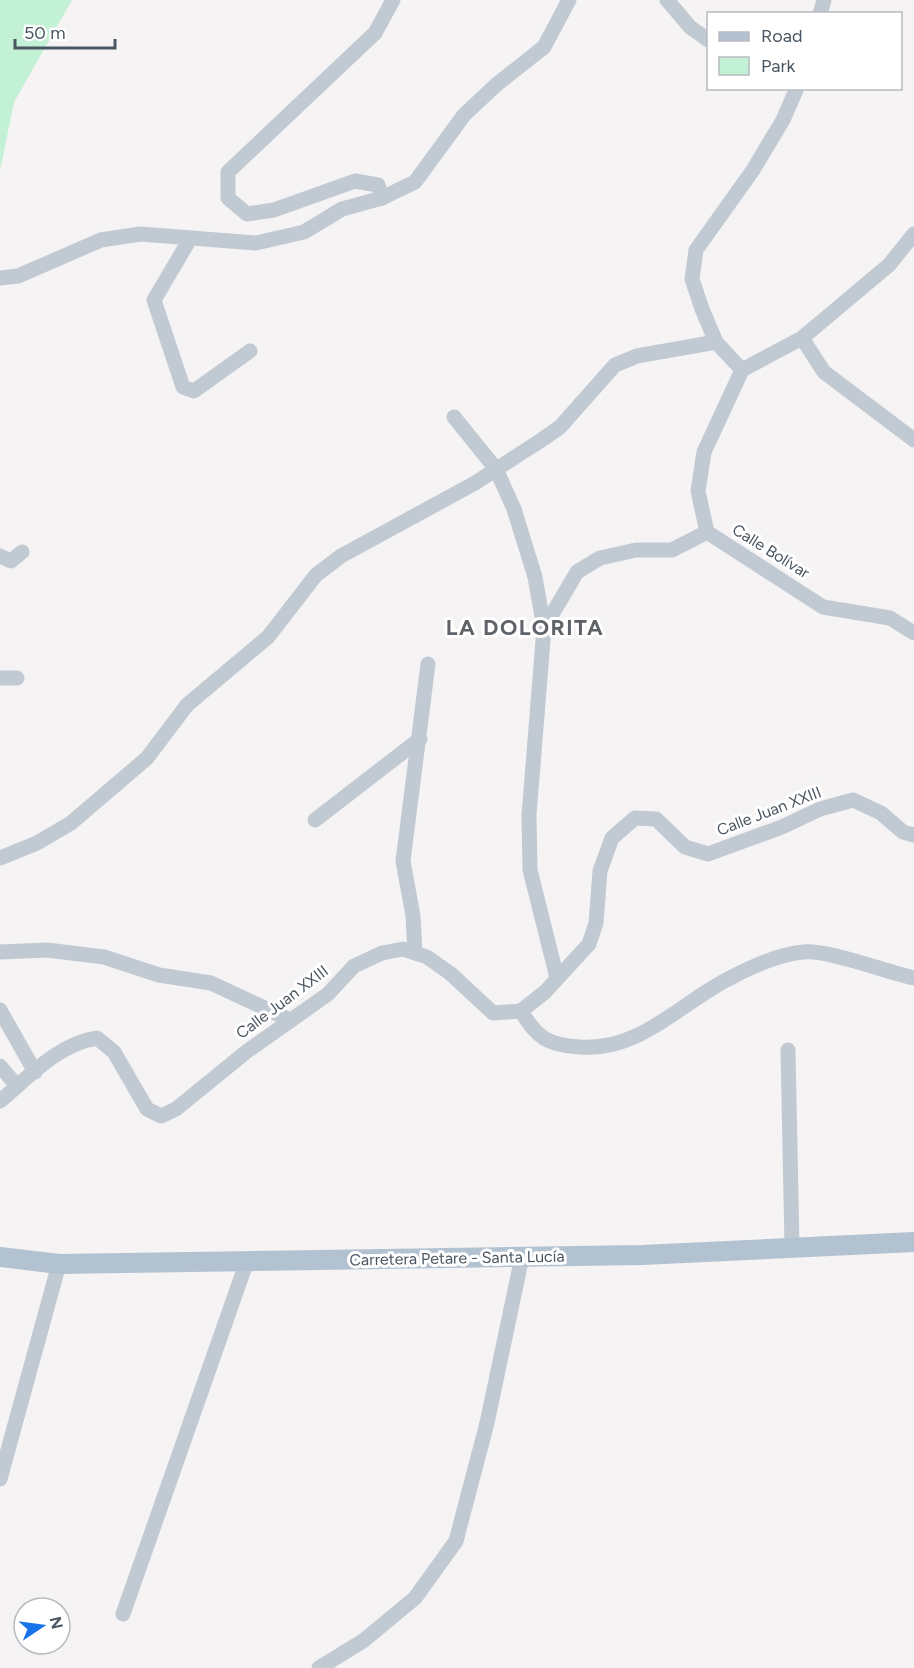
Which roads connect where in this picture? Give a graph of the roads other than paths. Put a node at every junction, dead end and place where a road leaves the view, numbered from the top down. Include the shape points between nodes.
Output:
1 (393, 0) edge
2 (569, 0) edge
3 (667, 0) edge
4 (707, 39) edge
5 (796, 90) edge
6 (382, 198) junction
7 (914, 234) edge
8 (190, 239) junction
9 (0, 278) edge
10 (802, 338) junction
11 (716, 342) junction
12 (250, 351) dead end
13 (742, 370) junction
14 (453, 417) dead end
15 (914, 440) edge
16 (496, 469) junction
17 (707, 532) junction
18 (22, 552) dead end
19 (0, 556) edge
20 (544, 628) junction
21 (914, 633) edge
22 (428, 664) dead end
23 (0, 678) edge
24 (17, 678) dead end
25 (420, 739) junction
26 (315, 820) dead end
27 (914, 835) edge
28 (0, 858) edge
29 (0, 951) edge
30 (415, 953) junction
31 (557, 978) junction
32 (914, 978) edge
33 (0, 1010) edge
34 (521, 1011) junction
35 (290, 1020) junction
36 (788, 1050) dead end
37 (0, 1066) edge
38 (35, 1072) junction
39 (17, 1086) junction
40 (0, 1101) edge
41 (914, 1242) edge
42 (792, 1248) junction
43 (1, 1255) edge
44 (522, 1257) junction
45 (247, 1261) junction
46 (58, 1264) junction
47 (0, 1479) edge
48 (123, 1614) dead end
49 (319, 1668) edge

1 - 6 street via 375,33 228,172 228,198 247,214 274,210 355,180 378,185
2 - 6 street via 544,47 464,115 415,182
3 - 4 street via 690,27
5 - 11 street via 753,170 696,250 693,279
6 - 8 street via 342,209 304,232 256,243
7 - 10 street via 889,265
8 - 9 street via 140,234 101,240 18,276
8 - 12 street via 154,300 183,387 194,391
10 - 13 street
10 - 15 street via 824,372
11 - 13 street
11 - 16 street via 637,356 615,365 560,427
13 - 17 street, Calle Bolívar via 704,452 698,491
14 - 16 street
16 - 20 street via 514,509 535,577
16 - 28 street via 341,556 316,575 268,637 188,705 147,758 71,823
17 - 20 street via 672,550 636,550 600,558 577,572
17 - 21 street, Calle Bolívar via 823,607 890,618
18 - 19 street via 11,561
20 - 31 street via 529,815 530,870
22 - 25 street
23 - 24 street
25 - 26 street
25 - 30 street via 403,861
27 - 31 street, Calle Juan XXIII via 853,800 820,809 708,854 685,846 656,819 635,818 612,837 600,871 596,923 589,944
29 - 35 street via 47,950 104,957 159,975 211,983
30 - 34 street, Calle Juan XXIII via 451,974 493,1013
30 - 35 street, Calle Juan XXIII via 403,949 381,952 354,966 328,994
31 - 34 street, Calle Juan XXIII
32 - 34 street via 848,960 805,951 795,953 729,978 640,1035 597,1048 556,1046 533,1031
33 - 38 street
35 - 38 street, Calle Juan XXIII via 162,1116 147,1109 114,1052 97,1038 78,1041
36 - 42 street
37 - 39 street
38 - 39 street, Calle Juan XXIII
39 - 40 street, Calle Juan XXIII
41 - 42 main road, Carretera Petare - Santa Lucía
42 - 44 main road, Carretera Petare - Santa Lucía
43 - 46 main road, Carretera Petare - Santa Lucía
44 - 45 main road, Carretera Petare - Santa Lucía
44 - 49 street via 487,1423 456,1541 415,1598 363,1641
45 - 46 main road, Carretera Petare - Santa Lucía
45 - 48 street
46 - 47 street

